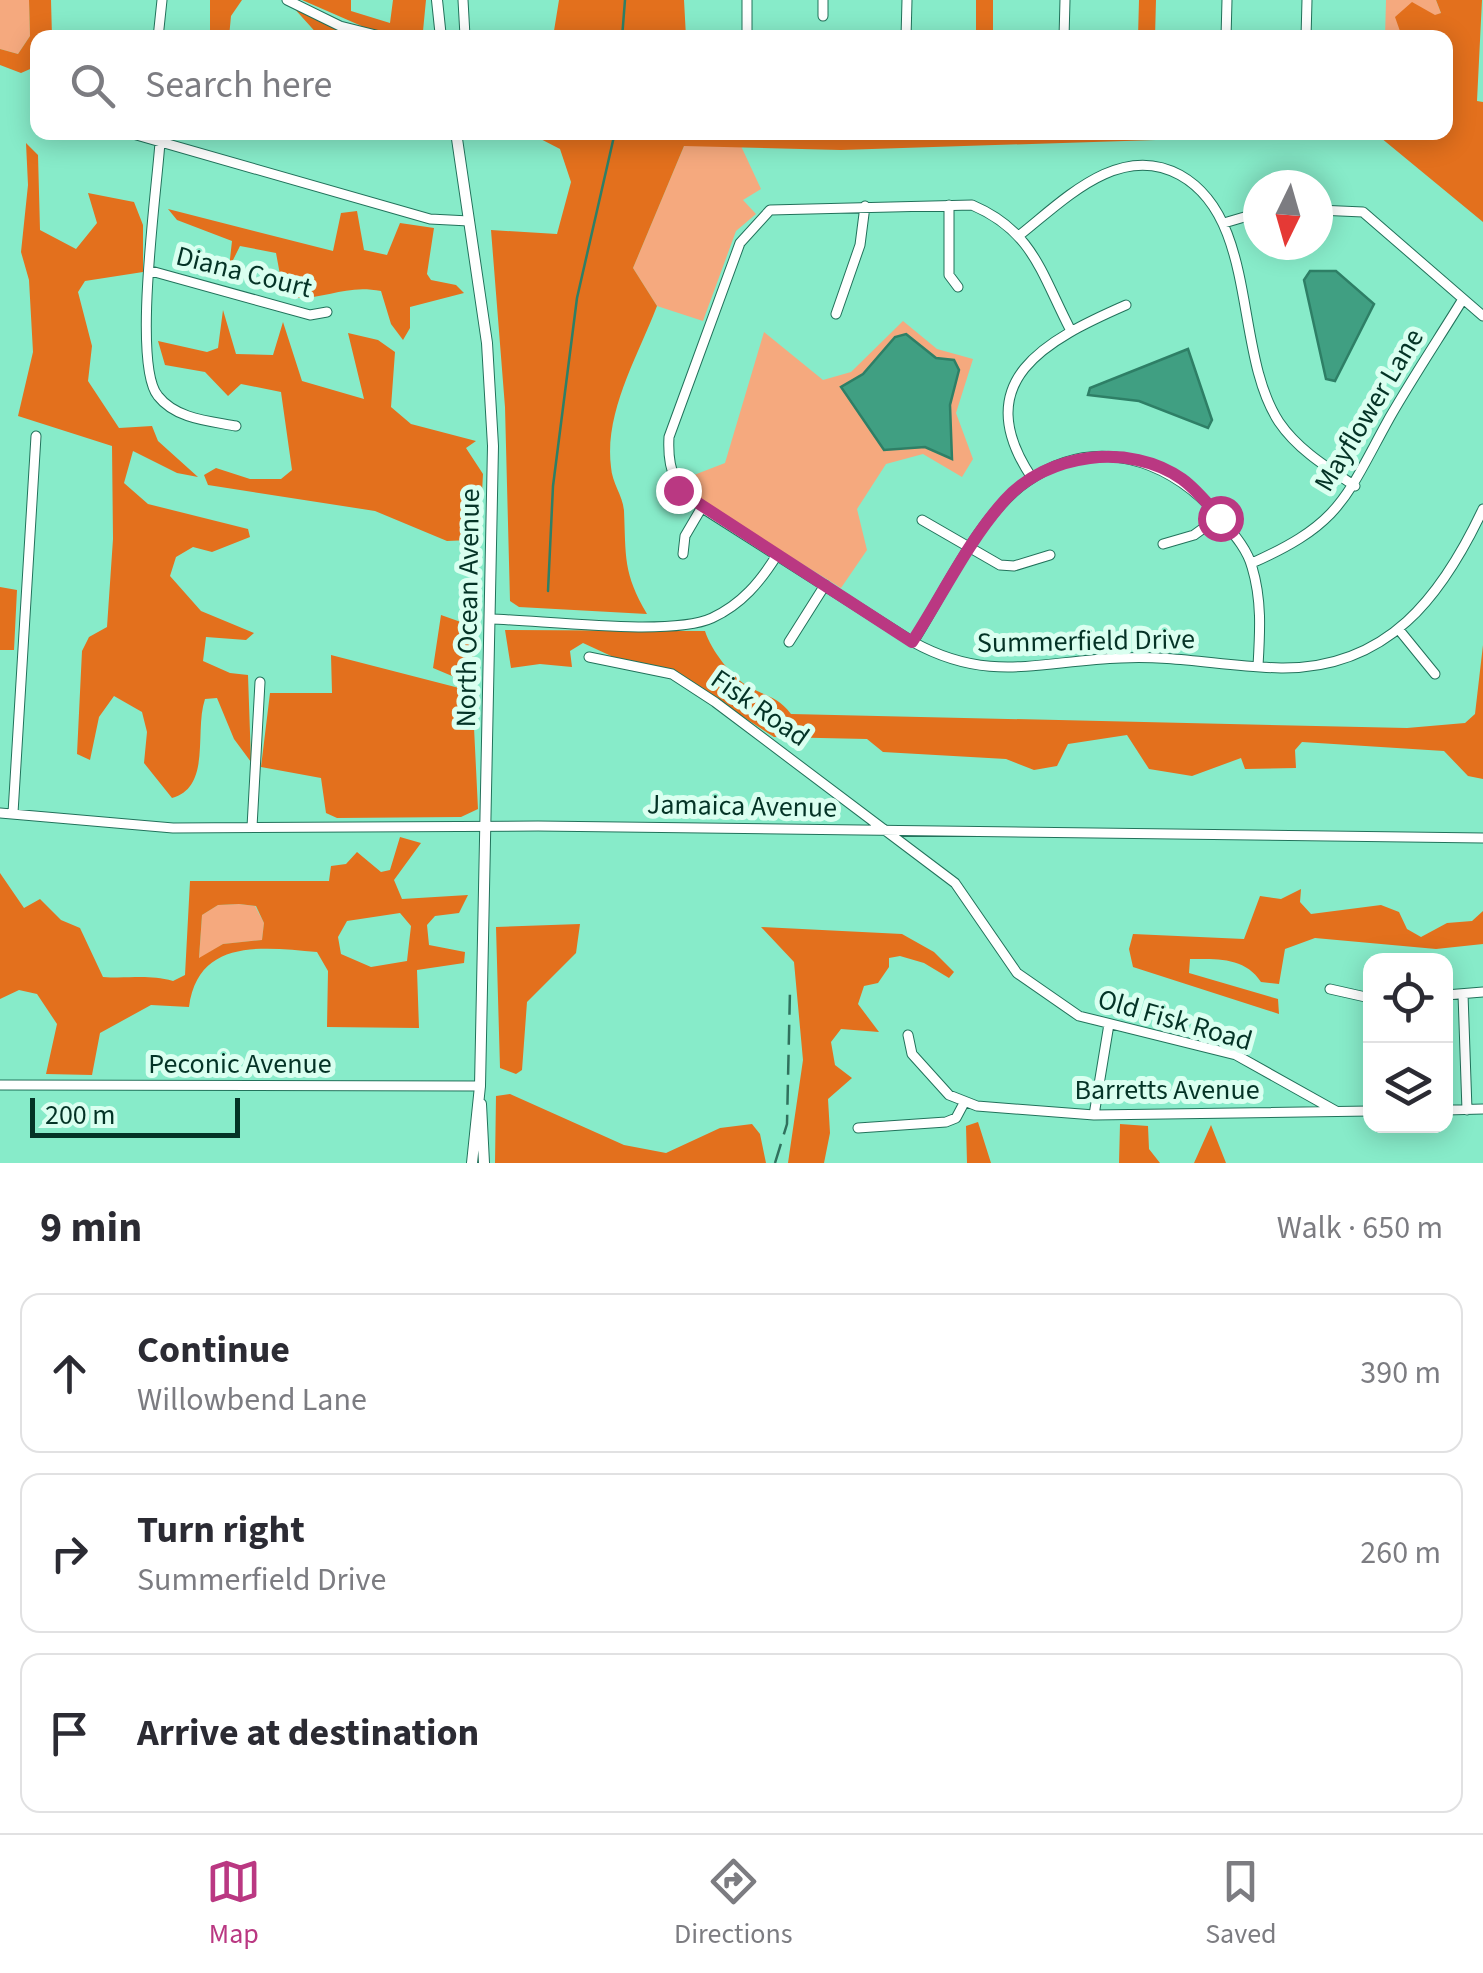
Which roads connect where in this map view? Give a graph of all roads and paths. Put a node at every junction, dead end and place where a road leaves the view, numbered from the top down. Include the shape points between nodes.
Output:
1 (162, 0) edge
2 (287, 0) edge
3 (437, 0) edge
4 (464, 0) edge
5 (747, 0) edge
6 (823, 0) edge
7 (906, 0) edge
8 (1065, 0) edge
9 (1227, 0) edge
10 (1308, 0) edge
11 (823, 16) dead end
12 (159, 30) edge
13 (356, 30) edge
14 (440, 30) edge
15 (465, 30) edge
16 (747, 30) edge
17 (906, 30) edge
18 (1064, 30) edge
19 (1226, 30) edge
20 (1306, 30) edge
21 (156, 140) edge
22 (457, 140) edge
23 (160, 142) junction
24 (865, 206) junction
25 (948, 206) junction
26 (1333, 211) edge
27 (1243, 217) edge
28 (469, 221) junction
29 (1224, 223) junction
30 (1020, 234) junction
31 (151, 271) junction
32 (958, 286) dead end
33 (1463, 298) junction
34 (1126, 304) dead end
35 (327, 312) dead end
36 (836, 314) dead end
37 (1483, 316) edge
38 (1070, 329) junction
39 (236, 426) dead end
40 (36, 436) dead end
41 (1032, 478) junction
42 (1354, 486) junction
43 (702, 507) junction
44 (1483, 509) edge
45 (1220, 518) junction
46 (922, 520) dead end
47 (1163, 544) dead end
48 (970, 551) junction
49 (682, 554) dead end
50 (777, 555) junction
51 (1050, 556) dead end
52 (1252, 563) junction
53 (825, 585) junction
54 (490, 619) junction
55 (1400, 631) junction
56 (789, 642) dead end
57 (912, 642) junction
58 (589, 657) dead end
59 (1258, 666) junction
60 (1434, 674) dead end
61 (260, 682) dead end
62 (0, 813) edge
63 (14, 813) junction
64 (486, 826) junction
65 (252, 827) junction
66 (888, 830) junction
67 (1483, 838) edge
68 (1330, 989) dead end
69 (1483, 992) edge
70 (1463, 994) junction
71 (1453, 995) edge
72 (1363, 996) edge
73 (1109, 1024) junction
74 (908, 1035) dead end
75 (0, 1085) edge
76 (480, 1086) junction
77 (964, 1103) junction
78 (1483, 1109) edge
79 (1363, 1110) edge
80 (1453, 1110) edge
81 (1467, 1110) junction
82 (1336, 1111) junction
83 (1094, 1115) junction
84 (858, 1128) dead end
85 (472, 1163) edge
86 (484, 1163) edge

1 - 12 street
2 - 13 street
3 - 14 main road
4 - 15 street
5 - 16 street
6 - 11 street
7 - 17 street
8 - 18 street
9 - 19 street
10 - 20 street
21 - 23 street
22 - 28 main road, North Ocean Avenue
23 - 28 street via 430,219
23 - 31 street
24 - 25 street, Summerfield Drive
24 - 36 street via 860,245
24 - 43 street, Summerfield Drive via 770,210 740,243 669,437 668,463 678,490
25 - 30 street, Summerfield Drive via 972,205
25 - 32 street via 949,275
26 - 33 street via 1363,212
27 - 29 street
28 - 54 main road, North Ocean Avenue via 491,394
29 - 30 street via 1198,185 1166,168 1127,165 1087,182
29 - 42 street via 1260,379 1279,422 1312,457
30 - 38 street
31 - 35 street, Diana Court via 310,316
31 - 39 street via 145,335 156,394 180,414
33 - 37 street
33 - 42 street, Mayflower Lane
34 - 38 street
38 - 41 street via 1038,350 1010,396 1012,446
40 - 63 street
41 - 45 street via 1095,457 1139,461 1182,479
41 - 48 street via 1006,500
42 - 52 street, Mayflower Lane via 1314,530
43 - 49 street
43 - 50 street, Summerfield Drive
44 - 55 street, Summerfield Drive via 1437,594
45 - 47 street
45 - 52 street
46 - 48 street
48 - 51 street via 1014,566
48 - 57 street
50 - 53 street, Summerfield Drive
50 - 54 street via 740,602 710,619 664,625
52 - 59 street via 1260,603
53 - 56 street
53 - 57 street, Summerfield Drive
54 - 64 main road, North Ocean Avenue
55 - 59 street, Summerfield Drive via 1324,664
55 - 60 street
57 - 59 street, Summerfield Drive via 980,669 1123,658
58 - 66 street, Fisk Road via 672,674
61 - 65 street
62 - 63 street, Jamaica Avenue
63 - 65 street, Jamaica Avenue via 173,828
64 - 65 street, Jamaica Avenue
64 - 66 street, Jamaica Avenue
64 - 76 main road, North Ocean Avenue
66 - 67 street, Jamaica Avenue
66 - 73 street, Old Fisk Road via 955,883 1017,972 1079,1016
68 - 72 street
69 - 70 street
70 - 71 street
70 - 81 street
73 - 82 street, Old Fisk Road via 1236,1055
73 - 83 street
74 - 77 street, Barretts Avenue via 912,1054
75 - 76 street, Peconic Avenue
76 - 85 main road, North Ocean Avenue
76 - 86 main road, North Ocean Avenue
77 - 83 street, Barretts Avenue
77 - 84 street via 946,1122
78 - 81 street
79 - 82 street, Barretts Avenue
80 - 81 street
82 - 83 street, Barretts Avenue

